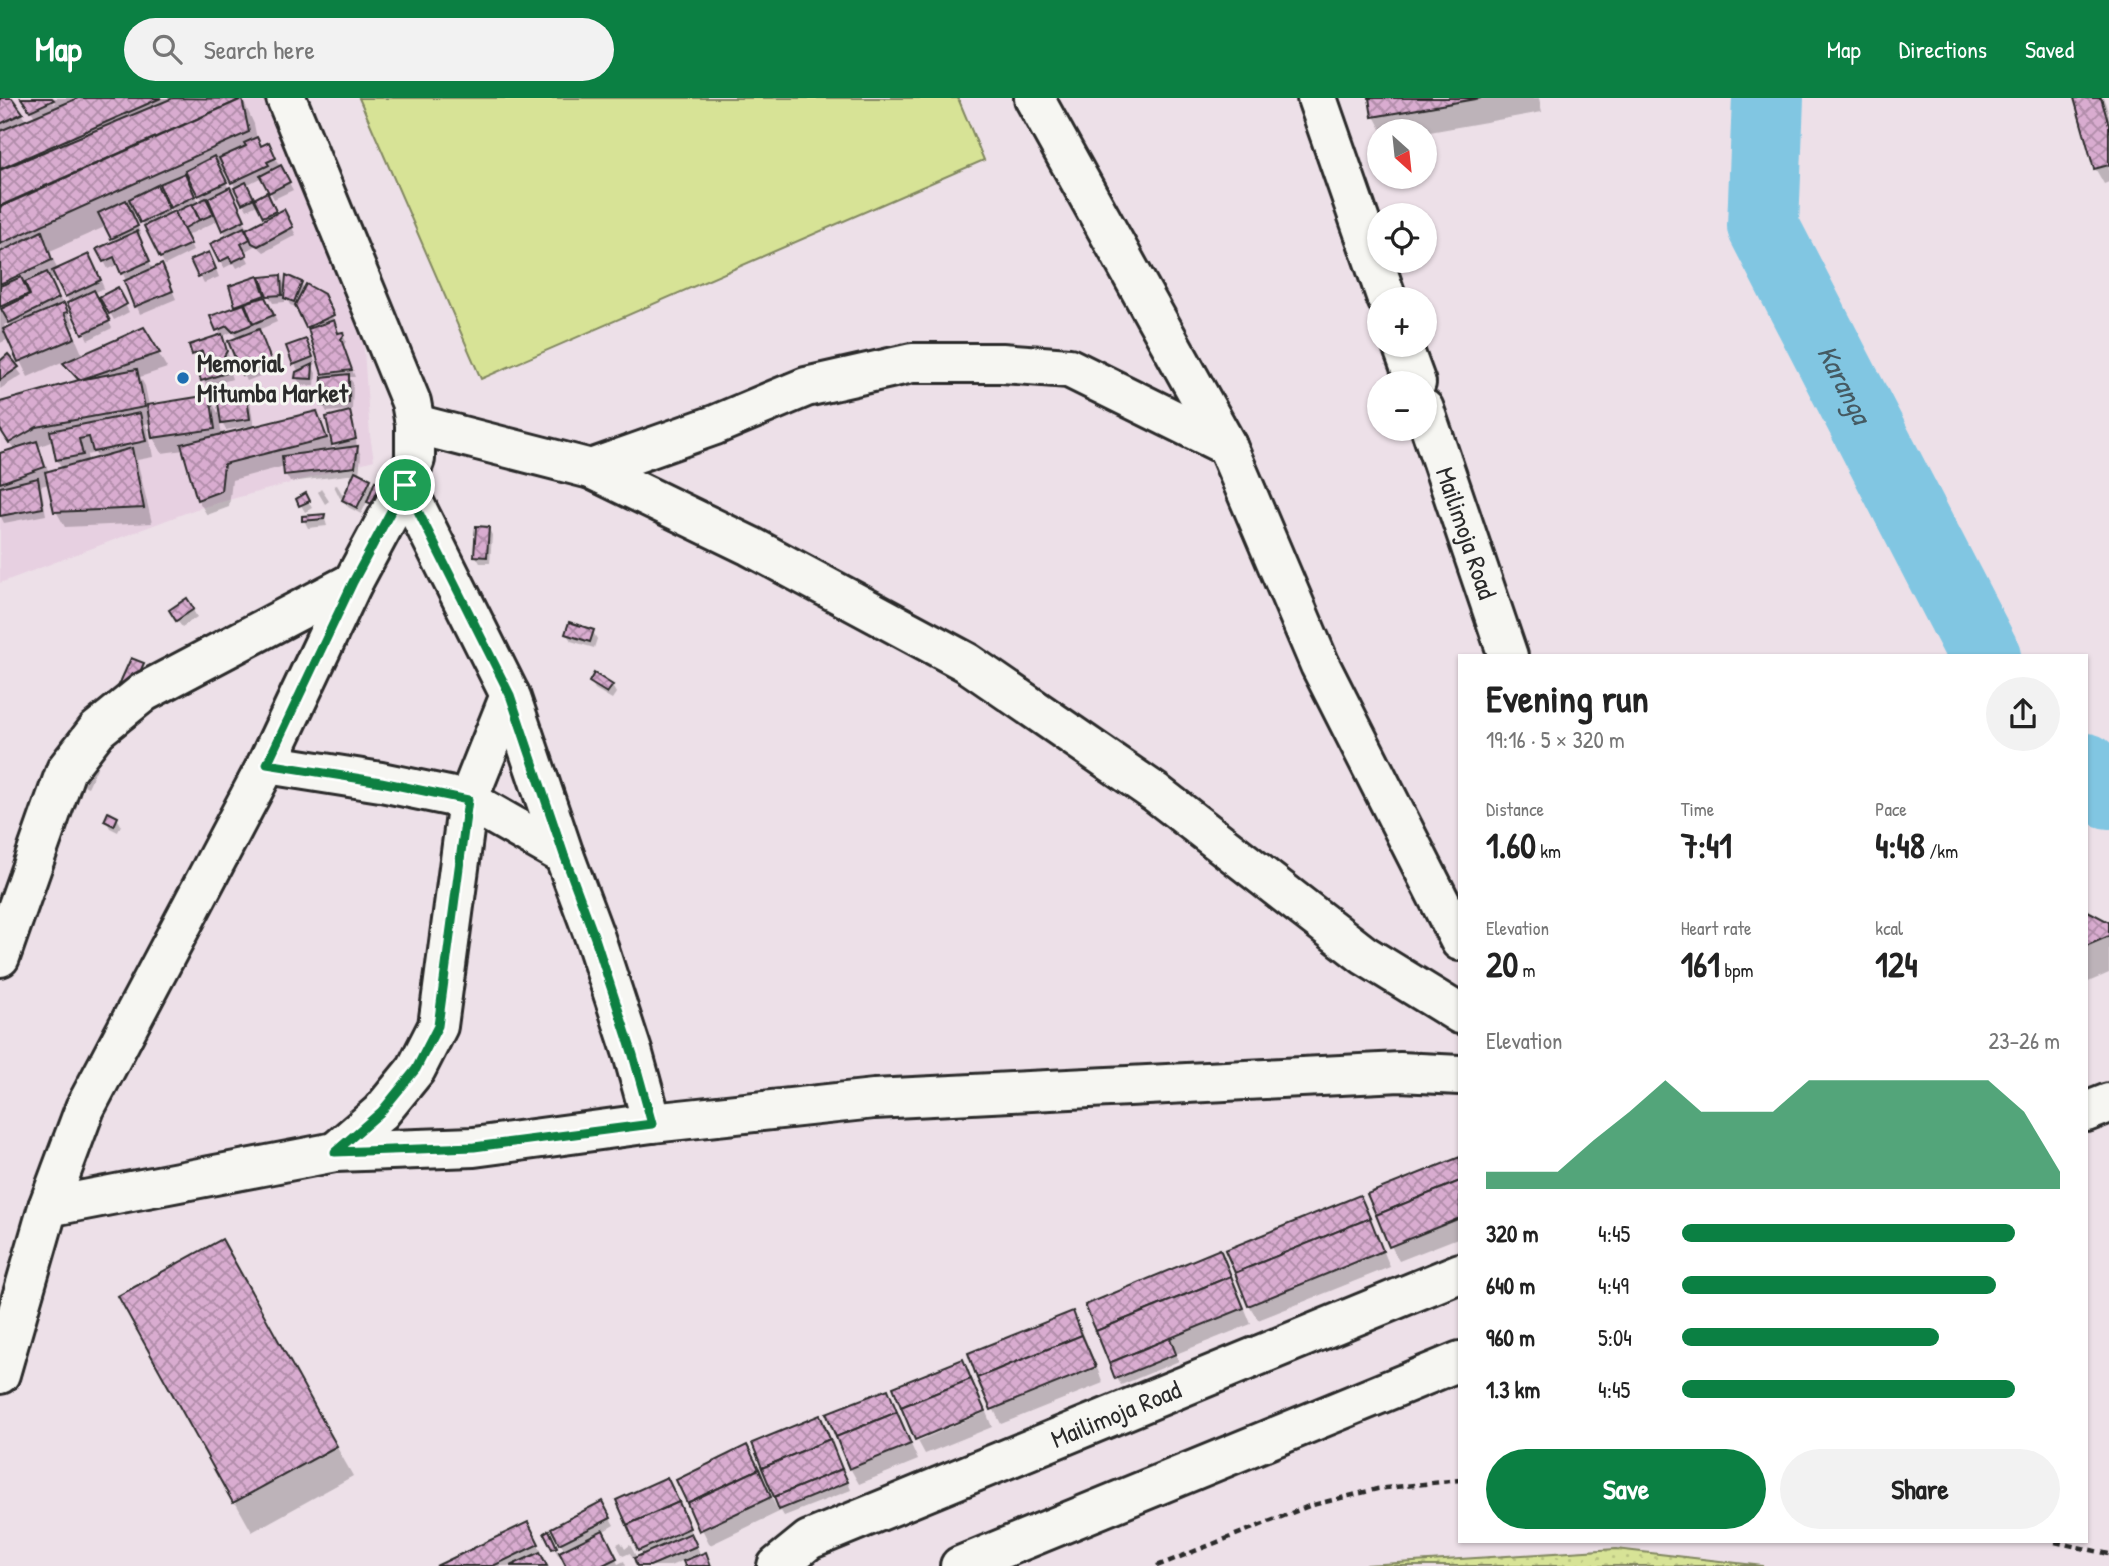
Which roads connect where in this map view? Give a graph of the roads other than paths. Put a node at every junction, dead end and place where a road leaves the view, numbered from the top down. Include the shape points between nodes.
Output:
1 (286, 98) edge
2 (1034, 98) edge
3 (1317, 98) edge
4 (1383, 287) edge
5 (415, 424) junction
6 (1435, 441) edge
7 (1227, 446) junction
8 (591, 469) junction
9 (405, 485) junction
10 (353, 582) junction
11 (1507, 654) edge
12 (510, 695) junction
13 (267, 764) junction
14 (468, 800) junction
15 (564, 855) junction
16 (1458, 937) edge
17 (0, 957) edge
18 (1458, 1013) edge
19 (1458, 1075) edge
20 (2109, 1103) edge
21 (2088, 1111) edge
22 (652, 1124) junction
23 (335, 1152) junction
24 (48, 1207) junction
25 (1458, 1274) edge
26 (1458, 1361) edge
27 (0, 1374) edge
28 (777, 1566) edge
29 (960, 1566) edge

1 - 5 main road via 411,402
2 - 7 main road
3 - 4 main road
5 - 8 main road
5 - 9 main road via 415,459
6 - 11 main road, Mailimoja Road
7 - 8 main road via 1069,368 912,363 806,387
7 - 16 main road via 1320,665
8 - 18 main road via 750,546 966,662 1156,793 1364,955
9 - 10 main road
9 - 12 main road
10 - 13 main road
10 - 17 main road via 144,692 97,730 66,770
12 - 14 main road
12 - 15 main road
13 - 14 main road
13 - 24 main road via 85,1108
14 - 15 main road
14 - 23 main road via 438,1026 416,1069 381,1112
15 - 22 main road via 595,938
19 - 22 main road via 1400,1072 874,1099
20 - 21 main road
22 - 23 main road via 474,1147
23 - 24 main road
24 - 27 main road
25 - 28 main road, Mailimoja Road via 809,1540
26 - 29 main road

